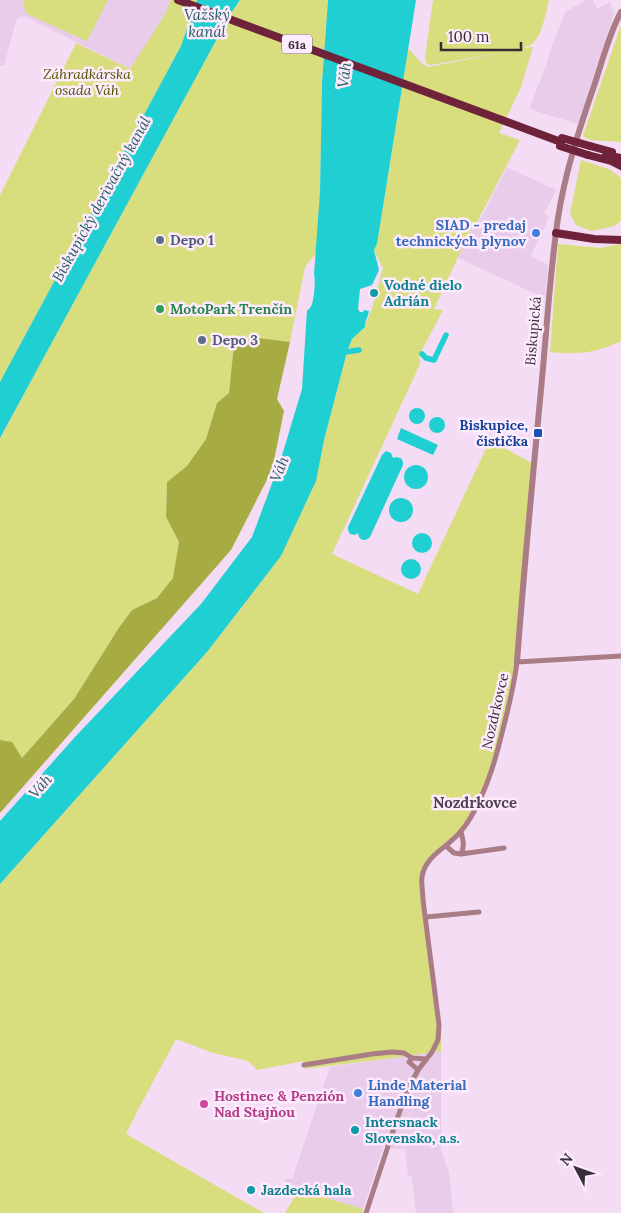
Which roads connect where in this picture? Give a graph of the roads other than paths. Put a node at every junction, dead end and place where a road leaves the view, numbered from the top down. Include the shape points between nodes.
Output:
1 (178, 0) edge
2 (621, 12) edge
3 (382, 76) junction
4 (526, 128) junction
5 (589, 150) junction
6 (621, 153) edge
7 (621, 158) edge
8 (621, 166) edge
9 (621, 232) edge
10 (556, 233) junction
11 (606, 239) junction
12 (621, 240) edge
13 (621, 656) edge
14 (517, 662) junction
15 (461, 832) junction
16 (446, 846) junction
17 (504, 848) dead end
18 (461, 854) junction
19 (479, 912) dead end
20 (426, 917) junction
21 (412, 1058) junction
22 (426, 1059) junction
23 (304, 1065) dead end
24 (418, 1070) junction
25 (366, 1213) edge

1 - 3 main road, 61a
2 - 10 street, Biskupická via 577,137
3 - 4 main road, 61a
3 - 4 main road, 61a via 421,86
4 - 5 main road, 61a
5 - 6 main road, 61a
5 - 7 main road, 61a
5 - 8 main road, 61a
9 - 11 main road
10 - 11 main road
10 - 14 street, Biskupická via 524,556
11 - 12 main road
13 - 14 street, Nozdrkovce
14 - 15 street, Nozdrkovce via 494,765 482,796
15 - 16 street, Nozdrkovce
15 - 18 street via 464,844
16 - 18 street
16 - 20 street, Nozdrkovce via 429,860 424,870 422,883
17 - 18 street
19 - 20 street
20 - 22 street, Nozdrkovce via 439,1025 438,1040
21 - 22 street
21 - 23 street via 392,1052
21 - 24 street via 409,1062
22 - 24 street, Nozdrkovce
24 - 25 street, Nozdrkovce via 397,1119

